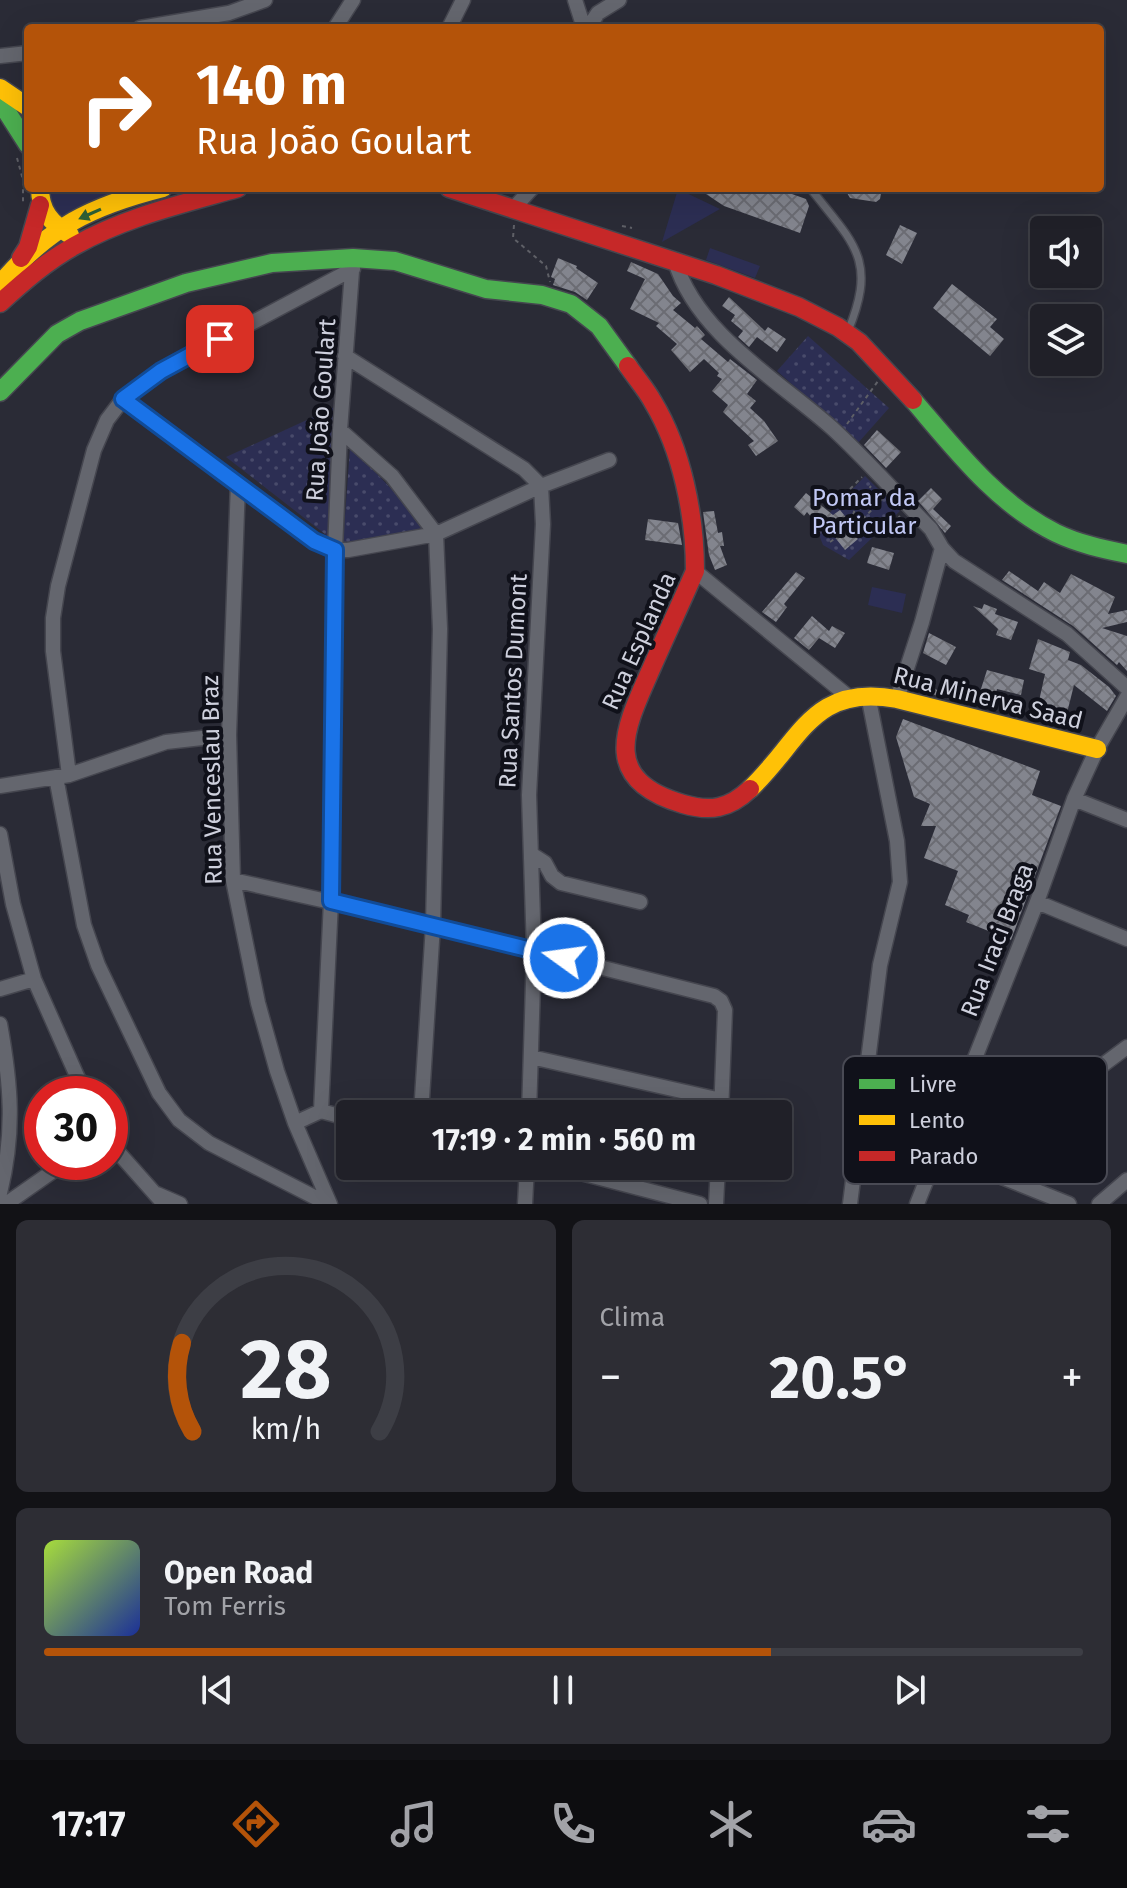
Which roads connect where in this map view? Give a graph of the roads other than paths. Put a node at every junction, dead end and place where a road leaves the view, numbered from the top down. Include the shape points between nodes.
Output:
1 (265, 0) edge
2 (353, 0) edge
3 (463, 0) edge
4 (575, 0) edge
5 (619, 0) edge
6 (164, 24) edge
7 (338, 24) edge
8 (451, 24) edge
9 (584, 24) edge
10 (589, 24) edge
11 (24, 53) edge
12 (0, 56) edge
13 (0, 88) edge
14 (0, 101) edge
15 (24, 104) edge
16 (22, 149) edge
17 (130, 192) edge
18 (226, 192) edge
19 (462, 192) edge
20 (528, 192) edge
21 (813, 192) edge
22 (34, 199) edge
23 (514, 208) junction
24 (59, 228) junction
25 (116, 228) junction
26 (85, 240) junction
27 (21, 259) junction
28 (675, 261) junction
29 (353, 263) junction
30 (0, 284) edge
31 (0, 303) edge
32 (847, 333) junction
33 (345, 356) junction
34 (0, 392) edge
35 (123, 399) junction
36 (340, 430) junction
37 (609, 460) dead end
38 (238, 483) junction
39 (541, 486) junction
40 (436, 534) junction
41 (942, 548) junction
42 (335, 550) junction
43 (1127, 554) edge
44 (695, 571) junction
45 (1127, 688) edge
46 (859, 697) junction
47 (897, 699) junction
48 (1125, 703) edge
49 (229, 735) junction
50 (1097, 749) junction
51 (62, 776) junction
52 (0, 786) edge
53 (1074, 799) junction
54 (1127, 820) edge
55 (0, 834) edge
56 (531, 854) junction
57 (233, 880) junction
58 (331, 901) junction
59 (640, 902) dead end
60 (1037, 902) junction
61 (433, 925) junction
62 (1127, 939) edge
63 (534, 951) junction
64 (34, 979) junction
65 (0, 989) edge
66 (0, 1024) edge
67 (1127, 1047) edge
68 (869, 1056) edge
69 (975, 1056) edge
70 (531, 1057) junction
71 (1107, 1062) edge
72 (77, 1076) edge
73 (422, 1100) edge
74 (529, 1100) edge
75 (694, 1100) edge
76 (721, 1100) edge
77 (321, 1111) junction
78 (336, 1115) edge
79 (295, 1123) junction
80 (128, 1163) edge
81 (40, 1180) edge
82 (526, 1180) edge
83 (608, 1180) edge
84 (717, 1180) edge
85 (1127, 1180) edge
86 (853, 1184) edge
87 (925, 1184) edge
88 (1017, 1184) edge
89 (0, 1193) edge
90 (160, 1199) edge
91 (324, 1202) edge
92 (6, 1204) edge
93 (180, 1204) edge
94 (525, 1204) edge
95 (700, 1204) edge
96 (716, 1204) edge
97 (850, 1204) edge
98 (917, 1204) edge
99 (1069, 1204) edge
100 (1099, 1204) edge

1 - 6 street via 229,13
2 - 7 street
3 - 8 street
4 - 9 street
5 - 10 street
11 - 12 street
13 - 15 street
14 - 16 street
17 -> 24 street
17 - 25 street
18 - 25 street
19 - 23 street
20 - 23 street
21 - 32 lane via 861,259 857,309
22 - 24 street
22 - 27 street via 28,247
23 - 28 street
24 - 26 street
24 - 27 street
25 - 26 street
26 - 31 street
27 - 30 street
28 - 32 street via 799,307
28 - 41 street via 680,280 715,329 839,435 931,529
29 - 33 street, Rua João Goulart
29 - 34 street, Rua Esplanda via 298,260 236,270 148,296 57,334
29 - 35 street via 161,371
29 - 44 street, Rua Esplanda via 395,261 486,289 556,298 585,313 614,346 665,424 684,481
32 - 43 street via 1020,513 1074,542
33 - 36 street, Rua João Goulart
33 - 39 street via 524,469
35 - 38 street
35 - 51 street via 94,450 58,586 53,651
36 - 40 street via 392,476
36 - 42 street, Rua João Goulart
37 - 39 street
38 - 42 street via 314,541
38 - 49 street, Rua Venceslau Braz
39 - 40 street
39 - 56 street, Rua Santos Dumont
40 - 42 street
40 - 61 street via 440,629
41 - 45 street via 1067,634
41 - 47 street
42 - 58 street, Rua João Goulart
44 - 46 street
44 - 46 street, Rua Esplanda via 623,739 630,769 643,784 674,802 718,809 744,795 815,714 829,704
46 - 47 street, Rua Minerva Saad
46 - 68 street via 897,841 900,882 880,965
47 - 50 street, Rua Minerva Saad
48 - 50 street, Rua Iraci Braga
49 - 51 street via 166,742
49 - 57 street, Rua Venceslau Braz
50 - 53 street, Rua Iraci Braga
51 - 52 street
51 - 91 street via 87,936 159,1093 179,1120 209,1143
53 - 54 street
53 - 60 street, Rua Iraci Braga
55 - 64 street
56 - 59 street via 561,883
56 - 63 street, Rua Santos Dumont
57 - 58 street
57 - 79 street, Rua Venceslau Braz via 258,1003
58 - 61 street
58 - 77 street, Rua João Goulart
60 - 62 street
60 - 69 street, Rua Iraci Braga
61 - 63 street
61 - 73 street
63 - 70 street, Rua Santos Dumont
63 - 76 street via 721,1001
64 - 65 street
64 - 72 street
66 - 89 street via 11,1083 12,1127
67 - 71 street
70 - 74 street, Rua Santos Dumont
70 - 75 street
77 - 78 street
77 - 79 street
79 - 91 street, Rua Venceslau Braz
80 - 90 street
81 - 92 street
82 - 94 street
83 - 95 street
84 - 96 street
85 - 100 street
86 - 97 street
87 - 98 street, Rua Iraci Braga
88 - 99 street
90 - 93 street

